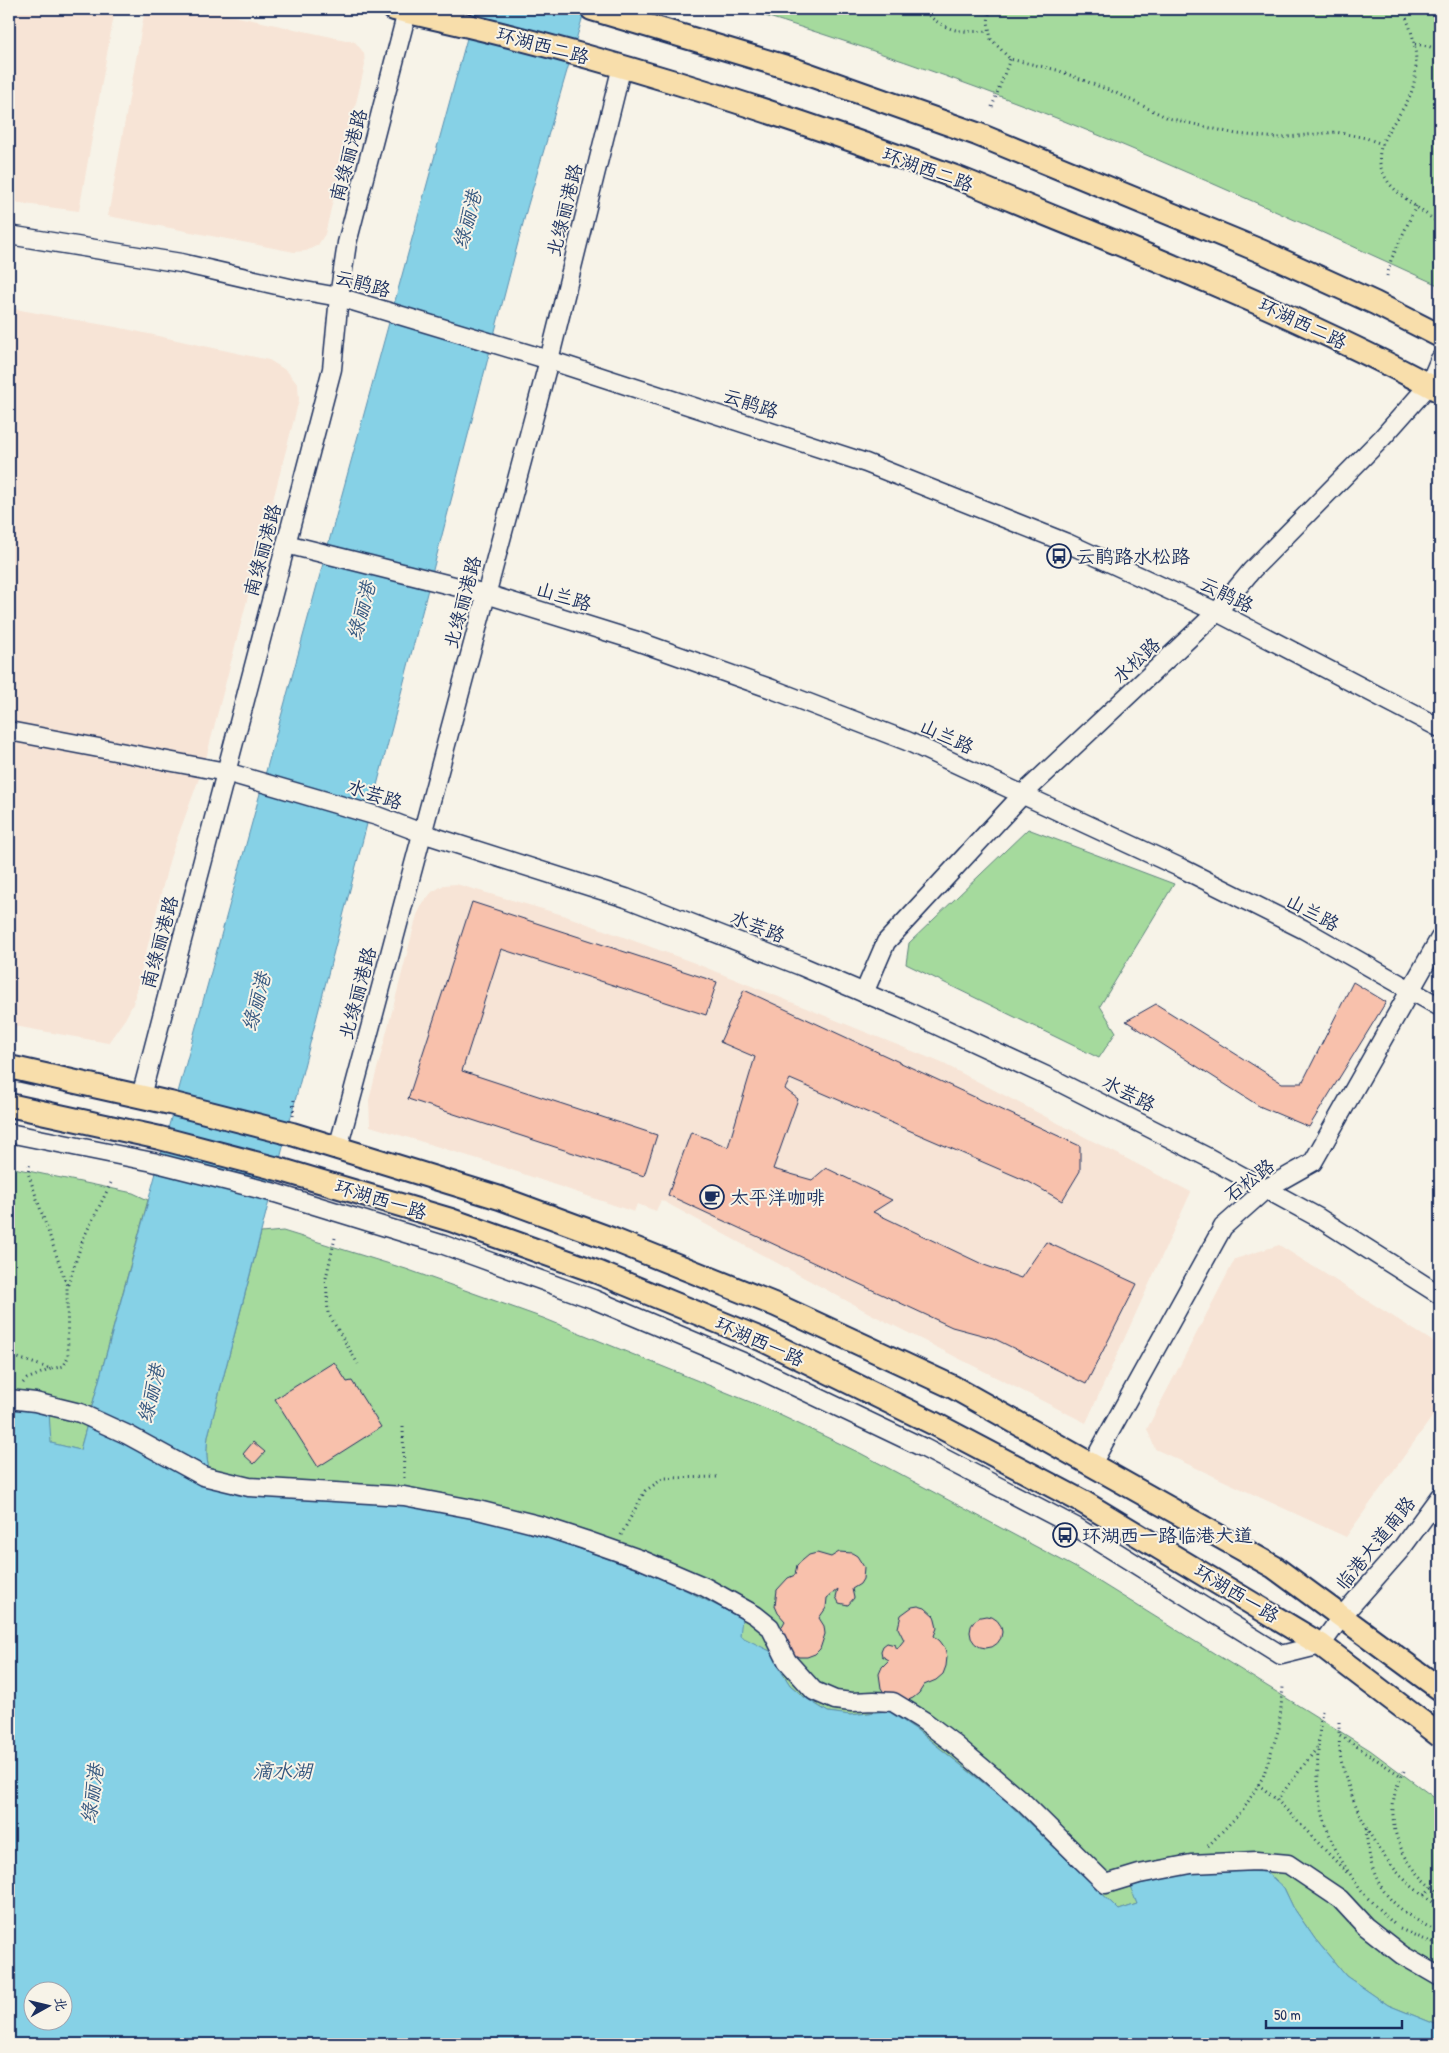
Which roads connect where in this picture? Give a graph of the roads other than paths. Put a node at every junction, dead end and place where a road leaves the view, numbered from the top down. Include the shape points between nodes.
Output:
1 (592, 9) edge
2 (400, 10) edge
3 (622, 66) junction
4 (9, 235) edge
5 (339, 297) junction
6 (1440, 336) edge
7 (1440, 359) edge
8 (549, 360) junction
9 (1435, 388) edge
10 (286, 544) junction
11 (486, 594) junction
12 (1217, 612) junction
13 (1440, 728) edge
14 (9, 731) edge
15 (226, 772) junction
16 (1023, 794) junction
17 (422, 833) junction
18 (1440, 938) edge
19 (1411, 990) junction
20 (864, 993) junction
21 (1440, 1007) edge
22 (9, 1068) edge
23 (141, 1096) junction
24 (9, 1105) edge
25 (9, 1133) edge
26 (338, 1148) junction
27 (1267, 1188) junction
28 (1440, 1295) edge
29 (9, 1399) edge
30 (1092, 1464) junction
31 (1440, 1496) edge
32 (1342, 1616) junction
33 (1321, 1645) junction
34 (1440, 1689) edge
35 (1440, 1736) edge
36 (1440, 1977) edge

1 - 6 main road via 793,69 977,134 1263,252
2 - 3 main road, 环湖西二路
2 - 5 street, 南绿丽港路 via 347,244
3 - 8 street, 北绿丽港路
3 - 9 main road, 环湖西二路 via 792,119 960,179 1266,306
4 - 5 street, 云鹃路 via 181,263
5 - 8 street, 云鹃路
5 - 10 street, 南绿丽港路 via 332,369
7 - 9 street, 水松路
8 - 11 street, 北绿丽港路
8 - 12 street, 云鹃路 via 866,463 1067,542
9 - 12 street, 水松路 via 1252,570
10 - 11 street, 山兰路
10 - 15 street, 南绿丽港路
11 - 16 street, 山兰路 via 634,640 772,689 907,741
11 - 17 street, 北绿丽港路
12 - 13 street, 云鹃路
12 - 16 street, 水松路
14 - 15 street, 水芸路
15 - 17 street, 水芸路 via 378,816
15 - 23 street, 南绿丽港路
16 - 19 street, 山兰路 via 1303,929
16 - 20 street, 水松路 via 886,942
17 - 20 street, 水芸路 via 626,898
17 - 26 street, 北绿丽港路
18 - 19 street, 石松路
19 - 21 street, 山兰路
19 - 27 street, 石松路 via 1314,1162
20 - 27 street, 水芸路 via 1055,1080
22 - 23 main road, 环湖西一路
23 - 26 main road, 环湖西一路
24 - 33 main road, 环湖西一路 via 160,1138 451,1220 588,1268 763,1340 935,1424 1083,1502
25 - 33 street via 153,1162 275,1193 444,1244 593,1299 750,1365 924,1448 1076,1527 1281,1655
26 - 30 main road, 环湖西一路 via 500,1198 776,1305 953,1387
27 - 28 street, 水芸路
27 - 30 street, 石松路 via 1223,1227
29 - 36 street via 80,1413 203,1476 249,1487 404,1496 478,1510 542,1526 614,1550 705,1586 756,1615 770,1627 787,1661 814,1691 835,1700 892,1702 954,1743 1023,1802 1106,1884 1191,1864 1256,1861 1288,1864 1340,1899 1365,1926 1402,1955
30 - 32 main road, 环湖西一路 via 1274,1567
31 - 32 street, 临港大道南路 via 1401,1549
32 - 33 street, 临港大道南路
32 - 34 main road, 环湖西一路
33 - 35 main road, 环湖西一路, bridge

